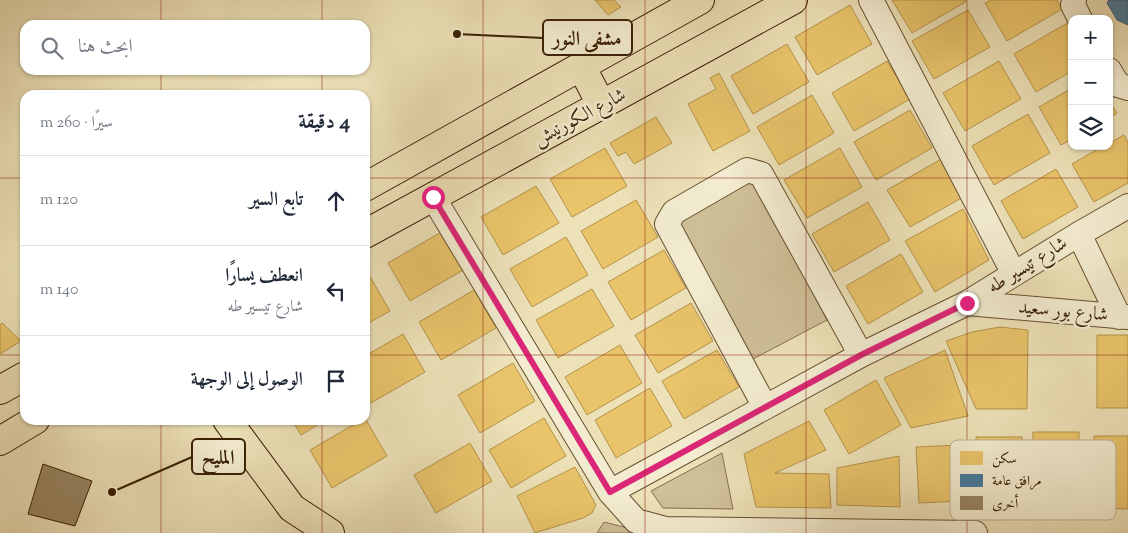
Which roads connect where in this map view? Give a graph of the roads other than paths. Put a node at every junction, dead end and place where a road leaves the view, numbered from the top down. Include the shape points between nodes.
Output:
1 (700, 0) edge
2 (793, 0) edge
3 (871, 0) edge
4 (1074, 0) edge
5 (1078, 15) edge
6 (581, 66) junction
7 (1113, 77) edge
8 (1128, 88) edge
9 (602, 106) junction
10 (370, 184) edge
11 (433, 197) junction
12 (1128, 206) edge
13 (370, 231) edge
14 (1079, 234) junction
15 (1014, 274) junction
16 (967, 303) junction
17 (1123, 317) edge
18 (861, 355) junction
19 (20, 379) edge
20 (0, 390) edge
21 (764, 407) junction
22 (27, 425) edge
23 (231, 425) edge
24 (0, 441) edge
25 (610, 492) junction
26 (330, 533) edge
27 (975, 533) edge

1 - 6 main road
2 - 9 main road, شارع الكورنيش
3 - 15 street
4 - 5 street via 1072,5
6 - 9 main road
6 - 10 main road
7 - 8 street via 1118,85
9 - 11 main road, شارع الكورنيش
11 - 13 main road, شارع الكورنيش
11 - 25 street
12 - 14 street, شارع تيسير طه
14 - 15 street, شارع تيسير طه
14 - 17 street
15 - 16 street, شارع تيسير طه
16 - 17 street, شارع بور سعيد
16 - 18 street, شارع تيسير طه
18 - 21 street, شارع تيسير طه
18 - 21 street via 761,174 747,170 674,212 667,224
19 - 20 main road
21 - 25 street, شارع تيسير طه
22 - 24 main road
23 - 26 main road via 292,508
25 - 27 street via 636,521 666,529

